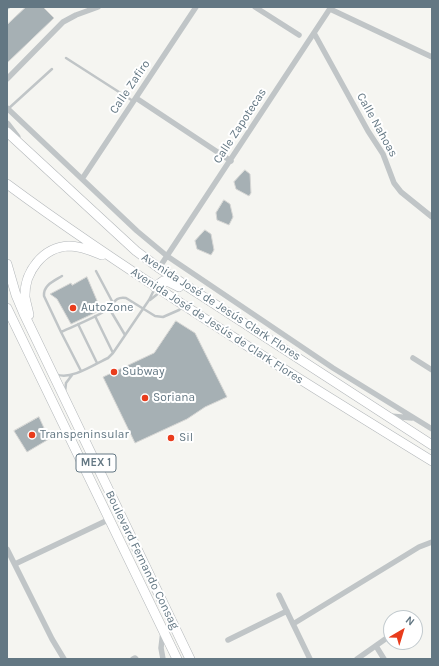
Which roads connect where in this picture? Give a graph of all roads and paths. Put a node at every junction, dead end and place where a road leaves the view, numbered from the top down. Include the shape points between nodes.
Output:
1 (98, 7) edge
2 (196, 7) edge
3 (257, 7) edge
4 (331, 8) edge
5 (314, 33) junction
6 (298, 35) dead end
7 (432, 57) edge
8 (66, 58) dead end
9 (52, 69) dead end
10 (7, 79) edge
11 (135, 100) junction
12 (7, 108) edge
13 (7, 124) edge
14 (7, 132) edge
15 (28, 152) junction
16 (231, 161) junction
17 (82, 179) junction
18 (7, 184) edge
19 (432, 217) edge
20 (167, 256) junction
21 (119, 262) junction
22 (7, 264) edge
23 (159, 268) junction
24 (96, 271) dead end
25 (62, 276) dead end
26 (158, 289) junction
27 (198, 294) junction
28 (149, 300) junction
29 (113, 304) junction
30 (184, 305) junction
31 (7, 308) edge
32 (109, 308) junction
33 (143, 309) junction
34 (94, 316) junction
35 (7, 320) edge
36 (78, 324) junction
37 (19, 332) junction
38 (33, 332) junction
39 (61, 332) junction
40 (125, 335) junction
41 (113, 353) junction
42 (413, 358) dead end
43 (97, 363) junction
44 (432, 370) edge
45 (81, 371) junction
46 (52, 372) junction
47 (73, 375) junction
48 (66, 400) junction
49 (388, 416) junction
50 (414, 418) junction
51 (432, 429) edge
52 (84, 438) junction
53 (73, 443) junction
54 (432, 445) edge
55 (432, 461) edge
56 (110, 519) junction
57 (432, 542) edge
58 (7, 549) edge
59 (15, 564) junction
60 (278, 595) dead end
61 (287, 611) junction
62 (293, 624) junction
63 (163, 630) junction
64 (228, 640) dead end
65 (383, 641) edge
66 (376, 646) junction
67 (64, 659) edge
68 (162, 659) edge
69 (177, 659) edge
70 (190, 659) edge
71 (310, 659) edge
72 (357, 659) edge
73 (384, 659) edge

1 - 10 street via 63,22
2 - 11 street, Calle Zafiro
3 - 6 street
4 - 5 street, Calle Zapotecas
4 - 7 street
5 - 16 street, Calle Zapotecas
5 - 19 street, Calle Nahoas via 383,154 394,184
8 - 11 lane
9 - 12 lane
11 - 16 street
11 - 17 street, Calle Zafiro
12 - 17 street
13 - 15 street
14 - 15 highway, Avenida José de Jesús Clark Flores
15 - 23 highway, Avenida José de Jesús Clark Flores via 136,251
16 - 20 street, Calle Zapotecas
17 - 20 street
18 - 21 highway, Avenida José de Jesús de Clark Flores
20 - 23 street, Calle Zapotecas
20 - 50 street via 333,368
21 - 26 highway, Avenida José de Jesús de Clark Flores
21 - 38 highway via 74,246 61,247 46,254 34,266 27,284 26,301
22 - 38 highway, Boulevard Fernando Consag / MEX 1 via 16,295
23 - 27 highway, Avenida José de Jesús Clark Flores
24 - 29 lane
25 - 39 lane via 46,286 44,291
26 - 27 highway via 159,282 166,281
26 - 28 lane
26 - 28 lane
26 - 30 highway, Avenida José de Jesús de Clark Flores
27 - 49 highway, Avenida José de Jesús Clark Flores
28 - 33 lane
29 - 32 lane
29 - 33 lane via 118,298 126,298
30 - 33 lane via 162,317
30 - 55 highway, Avenida José de Jesús de Clark Flores
31 - 37 highway, Boulevard Fernando Consag / MEX 1
32 - 34 lane
32 - 40 lane
33 - 40 lane
34 - 36 lane
34 - 41 lane
35 - 37 street
36 - 39 lane
36 - 43 lane
37 - 53 highway, Boulevard Fernando Consag / MEX 1
38 - 46 highway, Boulevard Fernando Consag / MEX 1
39 - 45 lane
40 - 41 lane
41 - 43 lane
42 - 44 street
43 - 45 lane
45 - 47 lane
46 - 47 lane via 58,376
46 - 48 highway, Boulevard Fernando Consag / MEX 1
47 - 48 lane via 65,387
48 - 52 highway, Boulevard Fernando Consag / MEX 1
49 - 50 street
49 - 54 highway, Avenida José de Jesús Clark Flores
50 - 51 street
52 - 53 highway
52 - 70 highway, Boulevard Fernando Consag / MEX 1
53 - 56 highway, Boulevard Fernando Consag / MEX 1
56 - 59 street
56 - 63 highway, Boulevard Fernando Consag / MEX 1
57 - 62 street via 419,547
58 - 59 street
59 - 67 street
60 - 61 street
61 - 62 street
61 - 64 street
62 - 71 street
63 - 68 street
63 - 69 highway, Boulevard Fernando Consag / MEX 1
65 - 66 street
66 - 72 street
66 - 73 street

